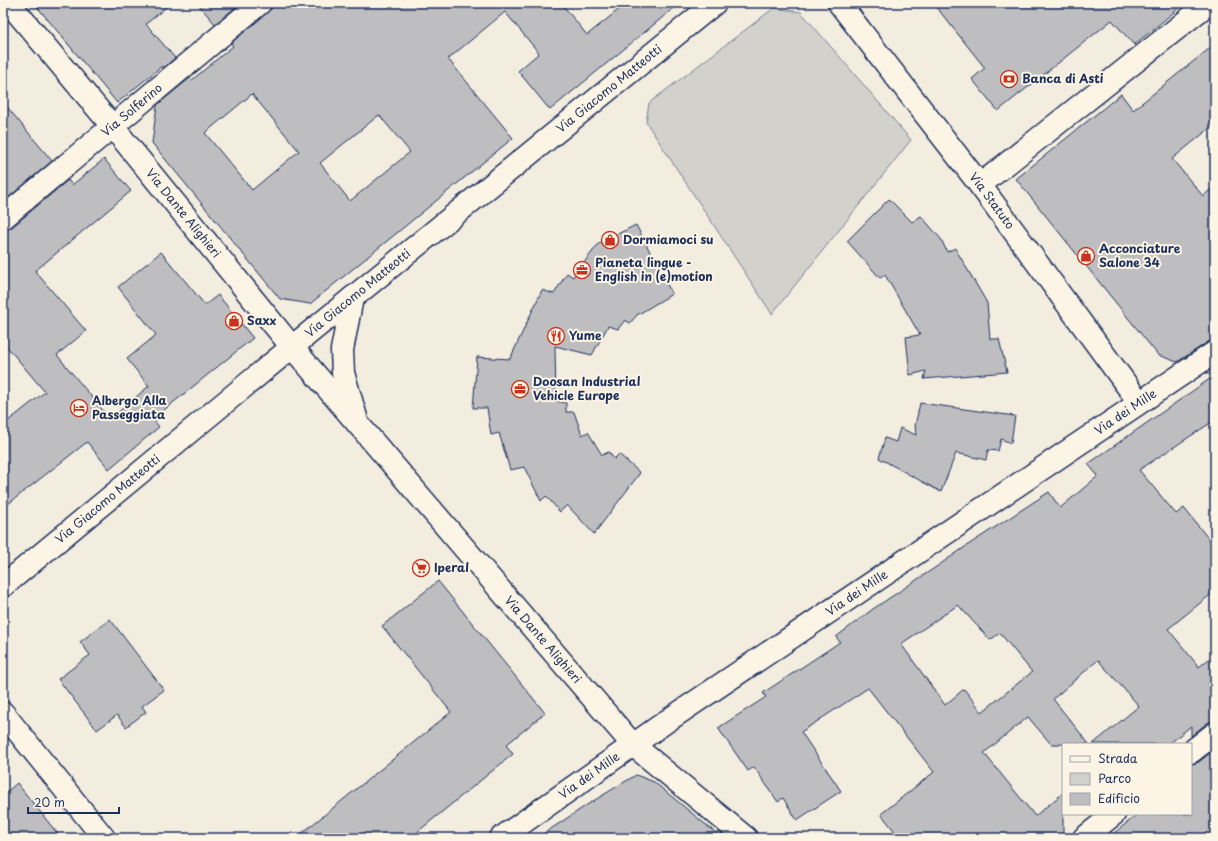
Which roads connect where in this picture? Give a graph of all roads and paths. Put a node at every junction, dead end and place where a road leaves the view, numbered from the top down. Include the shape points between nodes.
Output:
1 (9, 3) edge
2 (260, 3) edge
3 (715, 3) edge
4 (839, 3) edge
5 (1209, 3) edge
6 (113, 127) junction
7 (980, 185) junction
8 (3, 218) edge
9 (352, 298) junction
10 (292, 346) junction
11 (1215, 352) edge
12 (1139, 402) junction
13 (358, 424) junction
14 (3, 586) edge
15 (3, 713) edge
16 (1215, 733) edge
17 (633, 745) junction
18 (1192, 751) edge
19 (1113, 815) edge
20 (104, 838) edge
21 (502, 838) edge
22 (746, 838) edge
23 (1084, 838) edge

1 - 6 street, Via Dante Alighieri
2 - 6 street, Via Solferino
3 - 9 street, Via Giacomo Matteotti
4 - 7 street, Via Statuto
5 - 7 street
6 - 8 street, Via Solferino
6 - 10 street, Via Dante Alighieri
7 - 12 street, Via Statuto
9 - 10 street, Via Giacomo Matteotti
9 - 13 street, Via Dante Alighieri via 342,350 343,373
10 - 13 street, Via Dante Alighieri
10 - 14 street, Via Giacomo Matteotti
11 - 12 street, Via dei Mille
12 - 17 street, Via dei Mille
13 - 17 street, Via Dante Alighieri
15 - 20 street
16 - 18 street
17 - 21 street, Via dei Mille
17 - 22 street, Via Dante Alighieri
19 - 23 street

